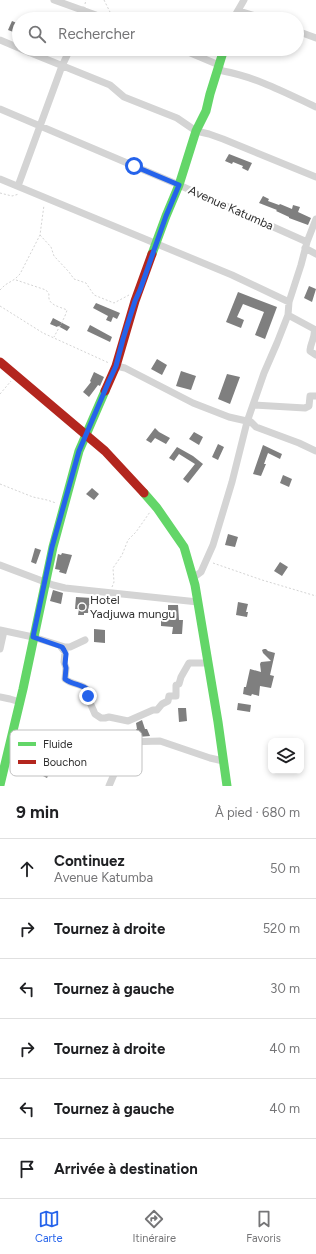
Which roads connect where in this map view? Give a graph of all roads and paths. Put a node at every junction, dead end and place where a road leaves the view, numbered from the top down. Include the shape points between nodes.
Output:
1 (54, 0) edge
2 (104, 0) edge
3 (244, 0) edge
4 (83, 10) joint
5 (239, 10) joint
6 (91, 12) edge
7 (107, 12) edge
8 (245, 12) edge
9 (304, 34) edge
10 (316, 38) edge
11 (0, 40) edge
12 (12, 45) edge
13 (39, 56) edge
14 (67, 56) edge
15 (198, 56) edge
16 (222, 56) edge
17 (219, 65) junction
18 (62, 66) junction
19 (316, 107) edge
20 (0, 109) edge
21 (41, 126) junction
22 (196, 131) junction
23 (316, 177) edge
24 (0, 179) edge
25 (179, 185) junction
26 (18, 186) junction
27 (29, 191) junction
28 (0, 194) edge
29 (45, 198) junction
30 (316, 219) edge
31 (40, 235) junction
32 (156, 244) junction
33 (306, 245) junction
34 (316, 254) edge
35 (15, 279) junction
36 (0, 290) edge
37 (140, 290) junction
38 (289, 302) junction
39 (0, 306) edge
40 (288, 315) junction
41 (54, 338) junction
42 (316, 354) edge
43 (0, 362) edge
44 (116, 366) junction
45 (15, 375) junction
46 (0, 394) edge
47 (316, 396) edge
48 (253, 405) junction
49 (247, 422) junction
50 (86, 435) junction
51 (316, 451) edge
52 (0, 484) edge
53 (64, 507) junction
54 (157, 508) junction
55 (207, 561) junction
56 (0, 565) edge
57 (193, 578) junction
58 (46, 582) junction
59 (110, 593) junction
60 (316, 596) edge
61 (198, 602) junction
62 (2, 630) edge
63 (33, 637) junction
64 (85, 640) dead end
65 (62, 647) junction
66 (0, 649) edge
67 (208, 663) junction
68 (0, 697) edge
69 (20, 702) junction
70 (13, 730) edge
71 (142, 741) edge
72 (10, 744) edge
73 (223, 761) junction
74 (113, 776) edge
75 (0, 785) edge
76 (109, 786) edge
77 (227, 786) edge

1 - 4 street
2 - 7 path
3 - 5 street
4 - 6 street
5 - 8 street
9 - 10 street
11 - 12 street
13 - 18 street
14 - 18 street
15 - 17 street
16 - 17 street
17 - 19 street via 221,70 268,85
17 - 22 street via 206,111
18 - 21 street
18 - 22 street via 110,85 124,97 177,118
20 - 21 street, Avenue Katumba
21 - 25 street, Avenue Katumba
21 - 26 street
22 - 23 street via 224,139
22 - 25 street
24 - 26 street
25 - 32 street
25 - 33 street, Avenue Katumba
26 - 27 street
27 - 28 path via 12,196
27 - 29 street
29 - 31 path
29 - 32 street
30 - 33 street
31 - 35 path
31 - 37 path via 74,279 86,283 94,295 114,303
32 - 37 street
32 - 38 street
33 - 34 street, Avenue Katumba
33 - 38 street
35 - 36 path
35 - 41 path via 46,290 50,302 67,310
37 - 44 street
38 - 40 street
39 - 41 path
40 - 42 street via 314,329 310,351
40 - 48 street
41 - 44 path
43 - 45 street
44 - 49 street via 125,368 212,411
44 - 50 street
45 - 46 path
45 - 50 street
47 - 48 street via 310,396 309,406 305,408
48 - 49 street
49 - 51 street
49 - 55 street
50 - 53 street via 79,451
50 - 54 street via 130,476
52 - 53 path
53 - 58 street via 52,547
54 - 57 street via 184,547
54 - 59 path via 150,513 126,545 113,568 114,582
55 - 57 street via 201,572
55 - 60 path
56 - 58 street
57 - 61 street
58 - 59 street via 66,588
58 - 63 street
59 - 61 street
61 - 67 street
62 - 63 street
62 - 66 street
63 - 65 street
63 - 69 street
64 - 65 street via 70,647
65 - 67 street via 65,652 65,679 88,689 88,698 95,714 101,718 110,717 126,721 158,710 168,701 169,696 176,696 176,685 179,684 189,663
67 - 73 street
68 - 69 street
69 - 70 street
71 - 73 street via 160,741
72 - 75 street
73 - 77 street
74 - 76 street

